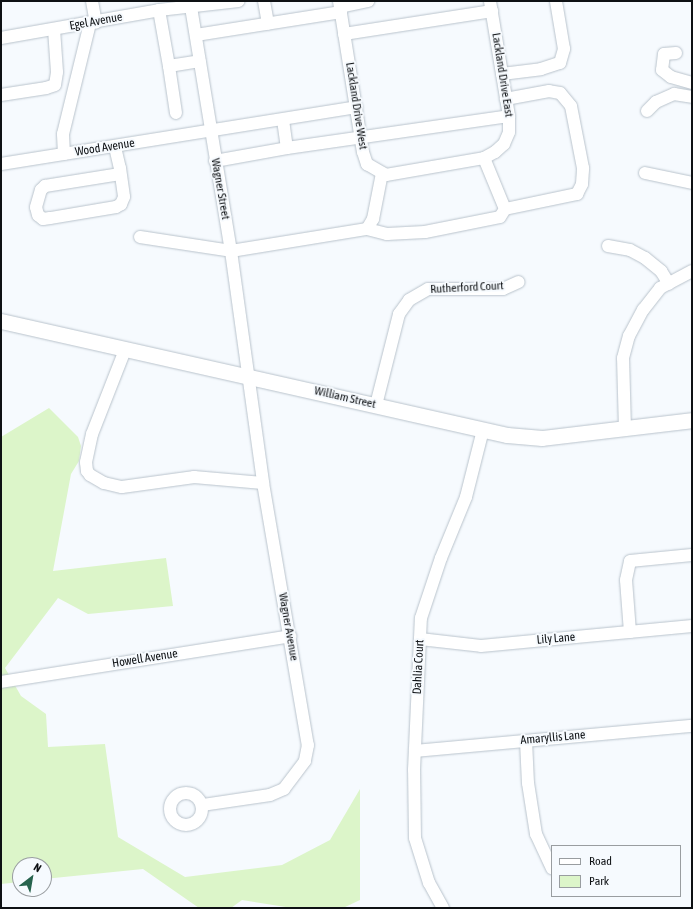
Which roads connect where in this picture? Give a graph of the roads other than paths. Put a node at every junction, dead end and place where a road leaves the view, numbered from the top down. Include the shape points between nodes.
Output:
1 (92, 1) edge
2 (238, 1) edge
3 (264, 1) edge
4 (368, 1) edge
5 (556, 1) edge
6 (191, 4) edge
7 (491, 6) edge
8 (340, 7) edge
9 (159, 10) junction
10 (93, 23) junction
11 (268, 24) junction
12 (54, 29) junction
13 (344, 34) junction
14 (196, 35) junction
15 (1, 38) edge
16 (676, 54) dead end
17 (200, 61) junction
18 (169, 66) junction
19 (502, 74) junction
20 (692, 83) edge
21 (1, 95) edge
22 (692, 98) edge
23 (506, 99) junction
24 (356, 107) junction
25 (647, 111) dead end
26 (176, 113) dead end
27 (509, 116) junction
28 (283, 120) junction
29 (209, 131) junction
30 (360, 137) junction
31 (115, 147) junction
32 (287, 148) junction
33 (64, 154) junction
34 (484, 158) junction
35 (215, 161) junction
36 (1, 164) edge
37 (382, 173) junction
38 (644, 173) dead end
39 (117, 175) junction
40 (692, 183) edge
41 (505, 209) junction
42 (367, 229) junction
43 (140, 237) dead end
44 (608, 246) dead end
45 (231, 251) junction
46 (692, 271) edge
47 (519, 282) dead end
48 (669, 284) junction
49 (1, 321) edge
50 (125, 350) junction
51 (249, 376) junction
52 (376, 405) junction
53 (692, 420) edge
54 (624, 429) junction
55 (483, 430) junction
56 (262, 483) junction
57 (692, 555) edge
58 (692, 626) edge
59 (630, 632) junction
60 (290, 636) junction
61 (420, 639) junction
62 (1, 682) edge
63 (692, 726) edge
64 (526, 741) junction
65 (415, 751) junction
66 (202, 805) dead end
67 (551, 866) edge
68 (443, 908) edge

1 - 10 street
2 - 6 street, Egel Avenue
3 - 11 street
4 - 8 street
5 - 19 street via 564,49 560,63 541,69
6 - 9 street, Egel Avenue
6 - 14 street, Wagner Street
7 - 13 street
7 - 19 street, Lackland Drive East
8 - 11 street
8 - 13 street, Lackland Drive West
9 - 10 street, Egel Avenue
9 - 18 street
10 - 12 street, Egel Avenue
10 - 33 street via 63,134
11 - 14 street
12 - 15 street, Egel Avenue
12 - 21 street via 57,72 55,85
13 - 24 street, Lackland Drive West
14 - 17 street, Wagner Street
16 - 20 street via 664,54 662,70 671,78
17 - 18 street
17 - 29 street, Wagner Street
18 - 26 street
19 - 23 street, Lackland Drive East
22 - 25 street via 674,94 656,102
23 - 27 street, Lackland Drive East
23 - 41 street via 549,91 560,93 570,106 583,168 582,184 577,194
24 - 28 street, Wood Avenue
24 - 30 street, Lackland Drive West
27 - 30 street
27 - 34 street, Lackland Drive East via 509,132 504,144
28 - 29 street, Wood Avenue
28 - 32 street
29 - 31 street, Wood Avenue
29 - 35 street, Wagner Street
30 - 32 street
30 - 37 street, Lackland Drive West via 367,164
31 - 33 street, Wood Avenue
31 - 39 street
32 - 35 street
33 - 36 street, Wood Avenue
34 - 37 street, Lackland Drive East via 434,168
34 - 41 street
35 - 45 street, Wagner Street
37 - 42 street via 373,219
38 - 40 street
39 - 39 street via 123,188 123,201 116,207 43,218 38,215 36,207 40,190 45,186
41 - 42 street via 500,217 425,232 388,234
42 - 45 street
43 - 45 street
44 - 48 street via 630,250 645,258 660,271
45 - 51 street, Wagner Street
46 - 48 street
47 - 52 street, Rutherford Court via 503,289 428,289 409,300 399,314
48 - 54 street via 660,288 629,336 623,358
49 - 50 main road, William Street
50 - 51 main road, William Street
50 - 56 street via 92,434 87,455 87,471 104,483 122,486 194,477
51 - 52 main road, William Street
51 - 56 street, Wagner Avenue
52 - 55 main road, William Street
53 - 54 main road, William Street
54 - 55 main road, William Street via 542,438
55 - 61 street, Dahlia Court via 466,497 441,558 421,618
56 - 60 street, Wagner Avenue
57 - 59 street via 630,561 626,580
58 - 59 street, Lily Lane
59 - 61 street, Lily Lane via 481,646
60 - 62 street, Howell Avenue
60 - 66 street, Wagner Avenue via 306,728 308,745 305,761 295,778 277,792
61 - 65 street, Dahlia Court
63 - 64 street, Amaryllis Lane
64 - 65 street, Amaryllis Lane
64 - 67 street via 528,782 536,834
65 - 68 street, Dahlia Court via 415,838 429,883

